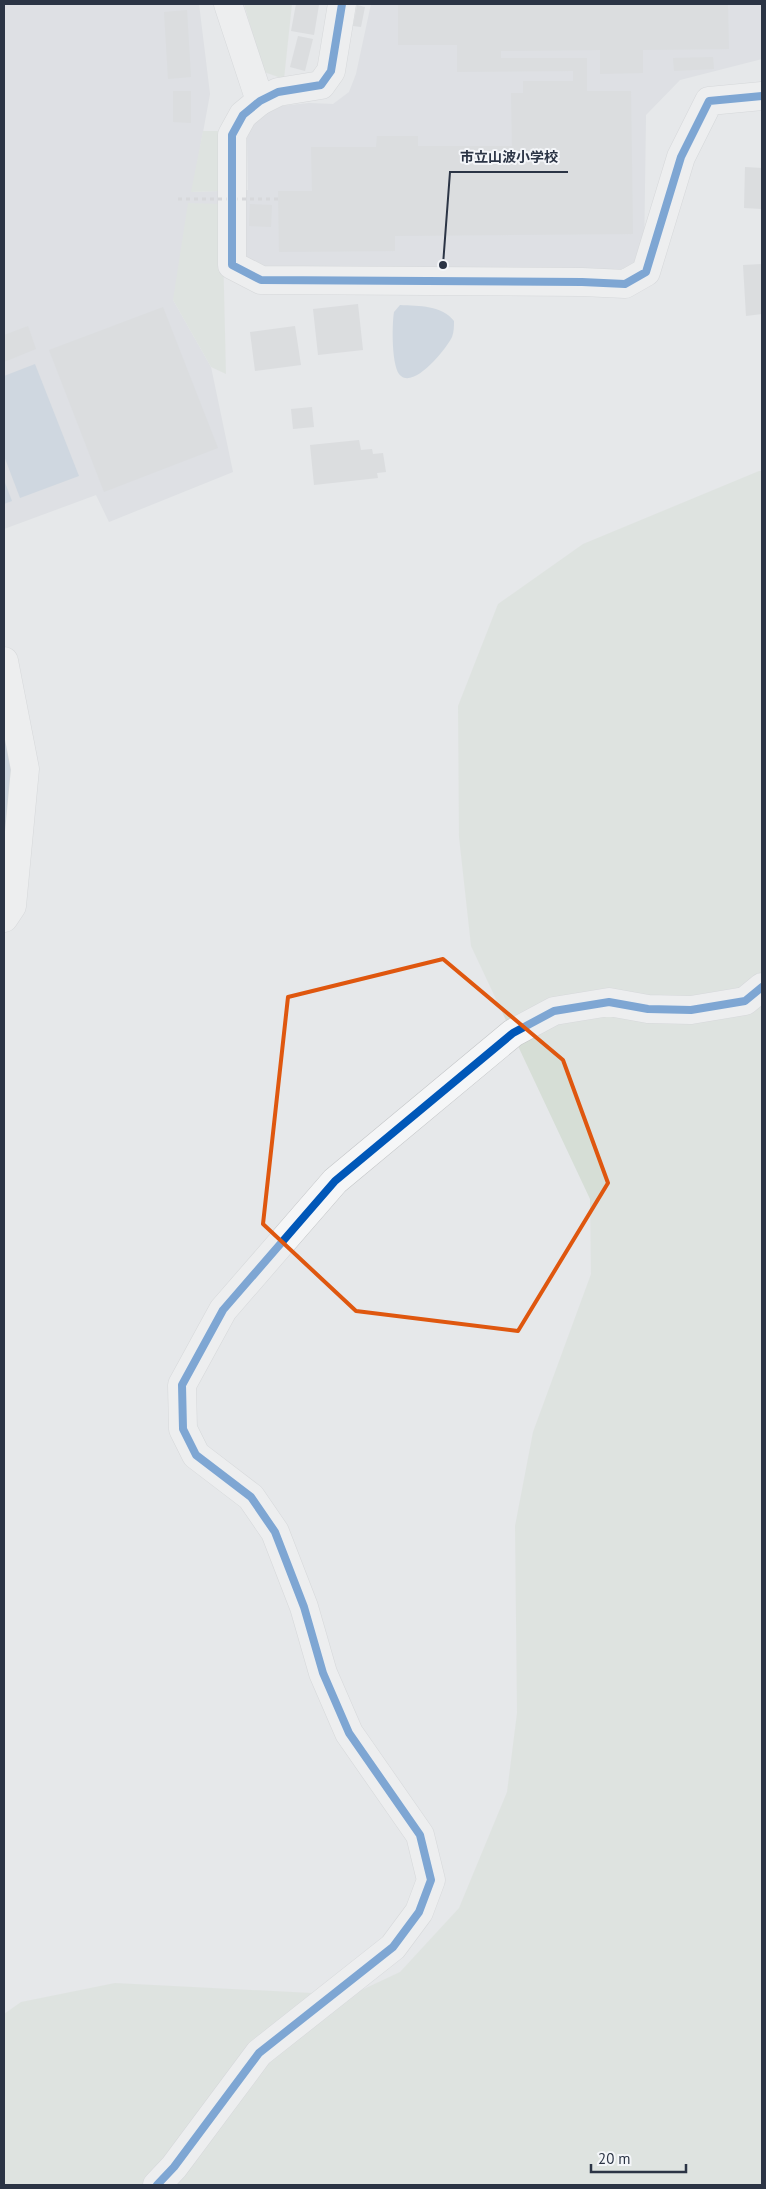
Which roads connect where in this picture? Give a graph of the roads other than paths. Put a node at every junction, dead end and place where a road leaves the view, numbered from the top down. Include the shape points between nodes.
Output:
1 (228, 4) edge
2 (342, 4) edge
3 (762, 96) edge
4 (260, 101) junction
5 (4, 662) edge
6 (4, 918) edge
7 (762, 988) edge
8 (157, 2185) edge

1 - 4 street
2 - 4 street via 331,71 322,85 278,92
3 - 4 street via 708,101 680,157 646,272 625,284 261,280 232,265 232,135 243,115
5 - 6 street via 25,769 12,906
7 - 8 street via 745,1001 691,1010 648,1009 609,1002 554,1011 513,1033 335,1181 223,1310 182,1385 183,1429 196,1455 251,1497 276,1532 304,1607 323,1673 349,1733 420,1835 431,1880 419,1912 392,1947 259,2053

